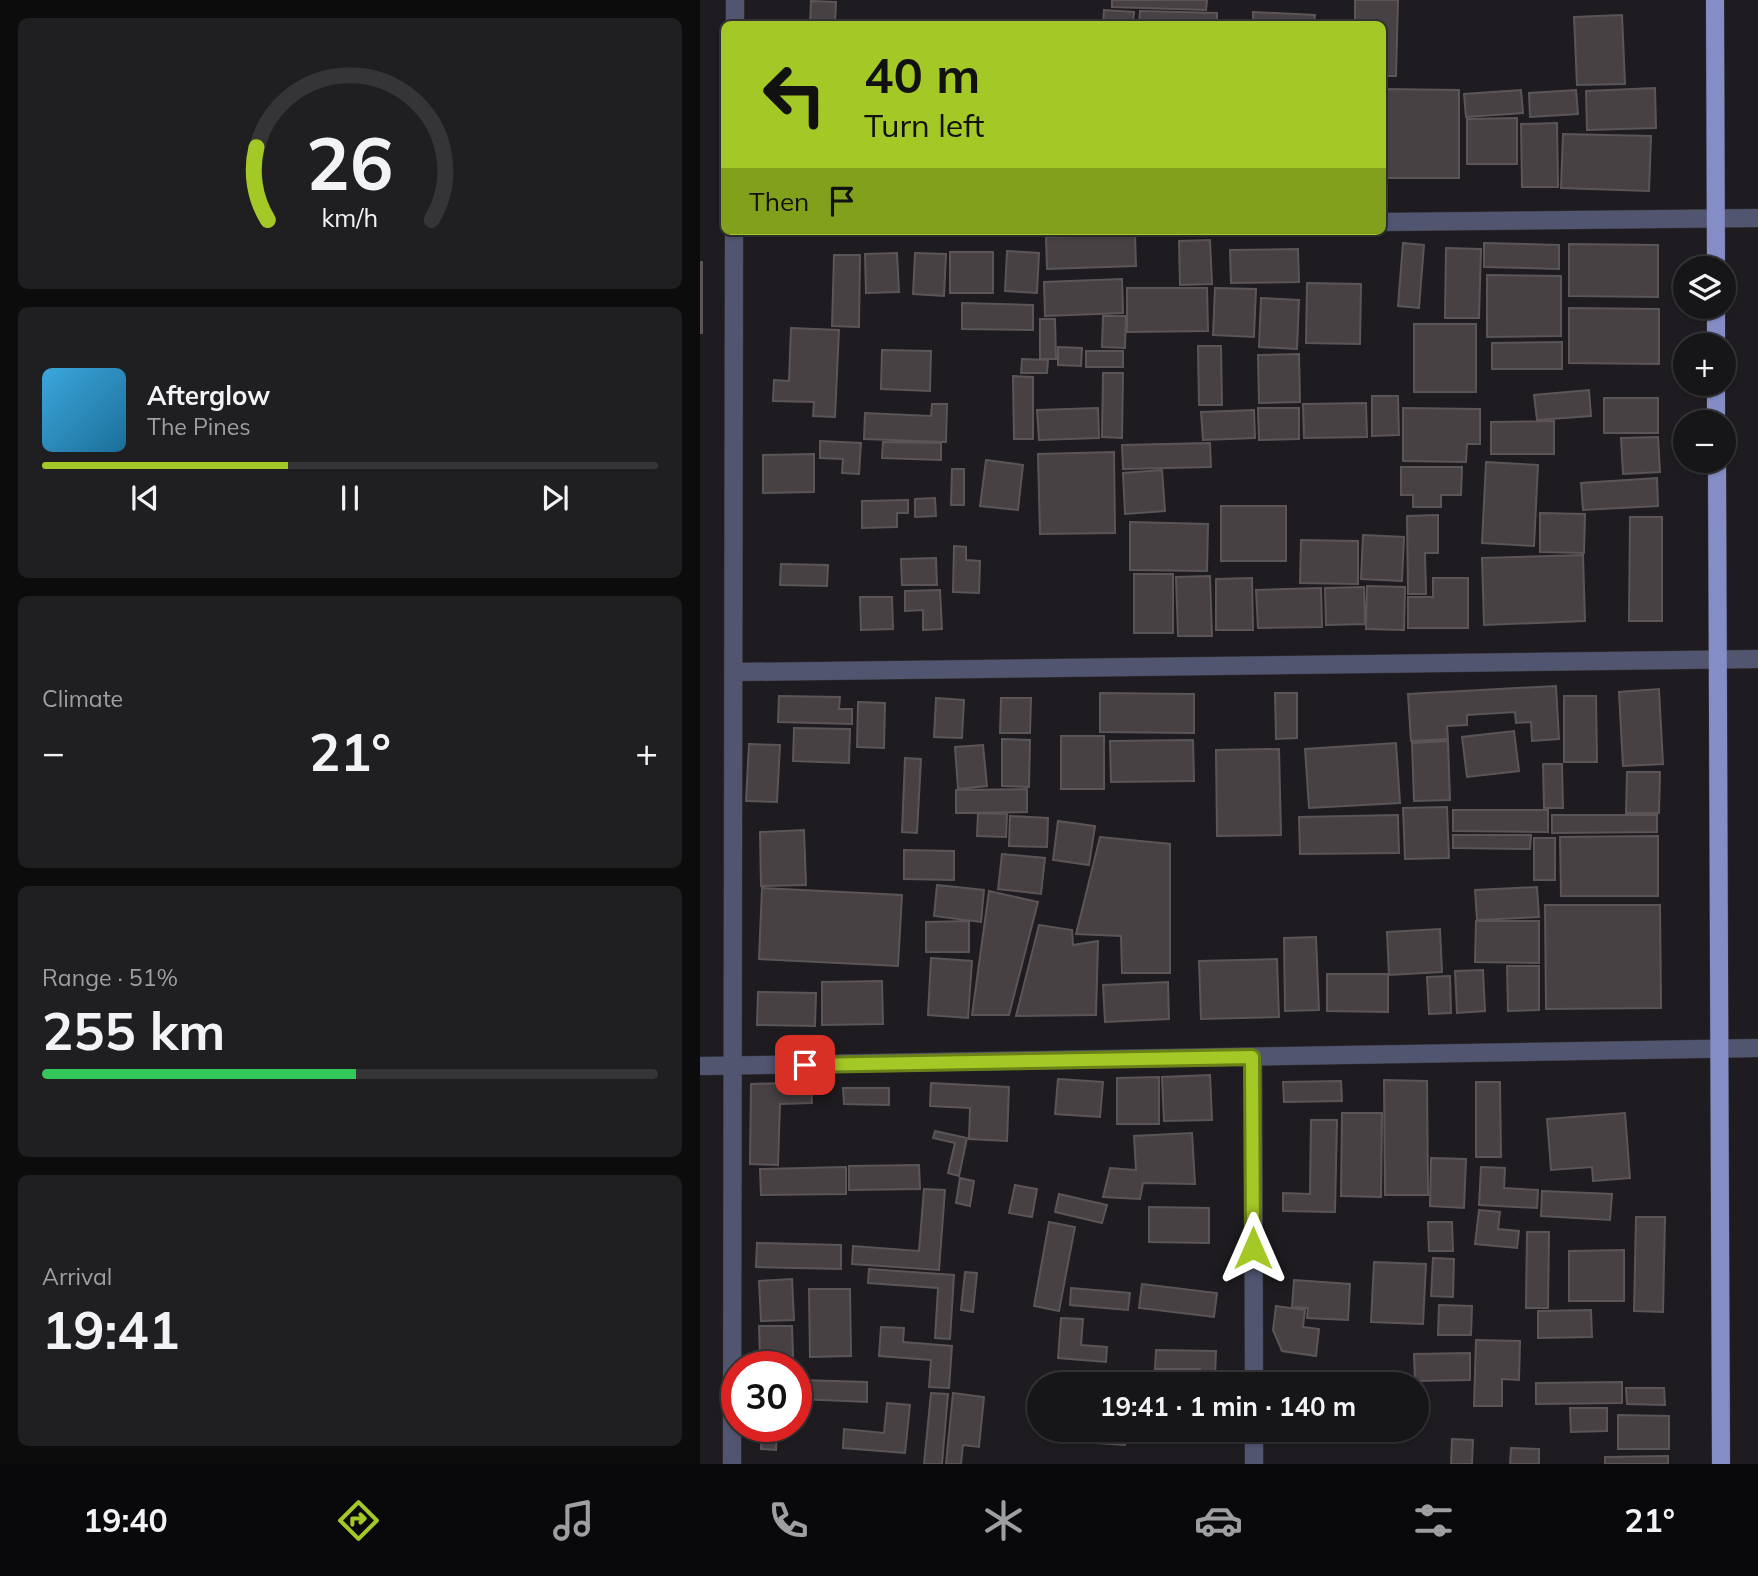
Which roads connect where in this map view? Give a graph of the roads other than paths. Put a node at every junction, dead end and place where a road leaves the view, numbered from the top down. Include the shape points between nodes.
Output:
1 (735, 0) edge
2 (1715, 0) edge
3 (734, 21) edge
4 (1758, 218) edge
5 (1716, 219) junction
6 (1386, 222) edge
7 (734, 235) edge
8 (1716, 256) edge
9 (1717, 473) edge
10 (1758, 659) edge
11 (1717, 660) junction
12 (734, 672) junction
13 (1758, 1048) edge
14 (1719, 1049) junction
15 (1252, 1057) junction
16 (700, 1066) edge
17 (733, 1066) junction
18 (1254, 1372) edge
19 (1254, 1442) edge
20 (732, 1464) edge
21 (1254, 1464) edge
22 (1721, 1464) edge

1 - 3 street
2 - 5 main road
4 - 5 street
5 - 6 street
5 - 8 main road
7 - 12 street
9 - 11 main road
10 - 11 street
11 - 12 street
11 - 14 main road
12 - 17 street
13 - 14 street
14 - 15 street
14 - 22 main road
15 - 17 street
15 - 18 street
16 - 17 street
17 - 20 street
19 - 21 street

